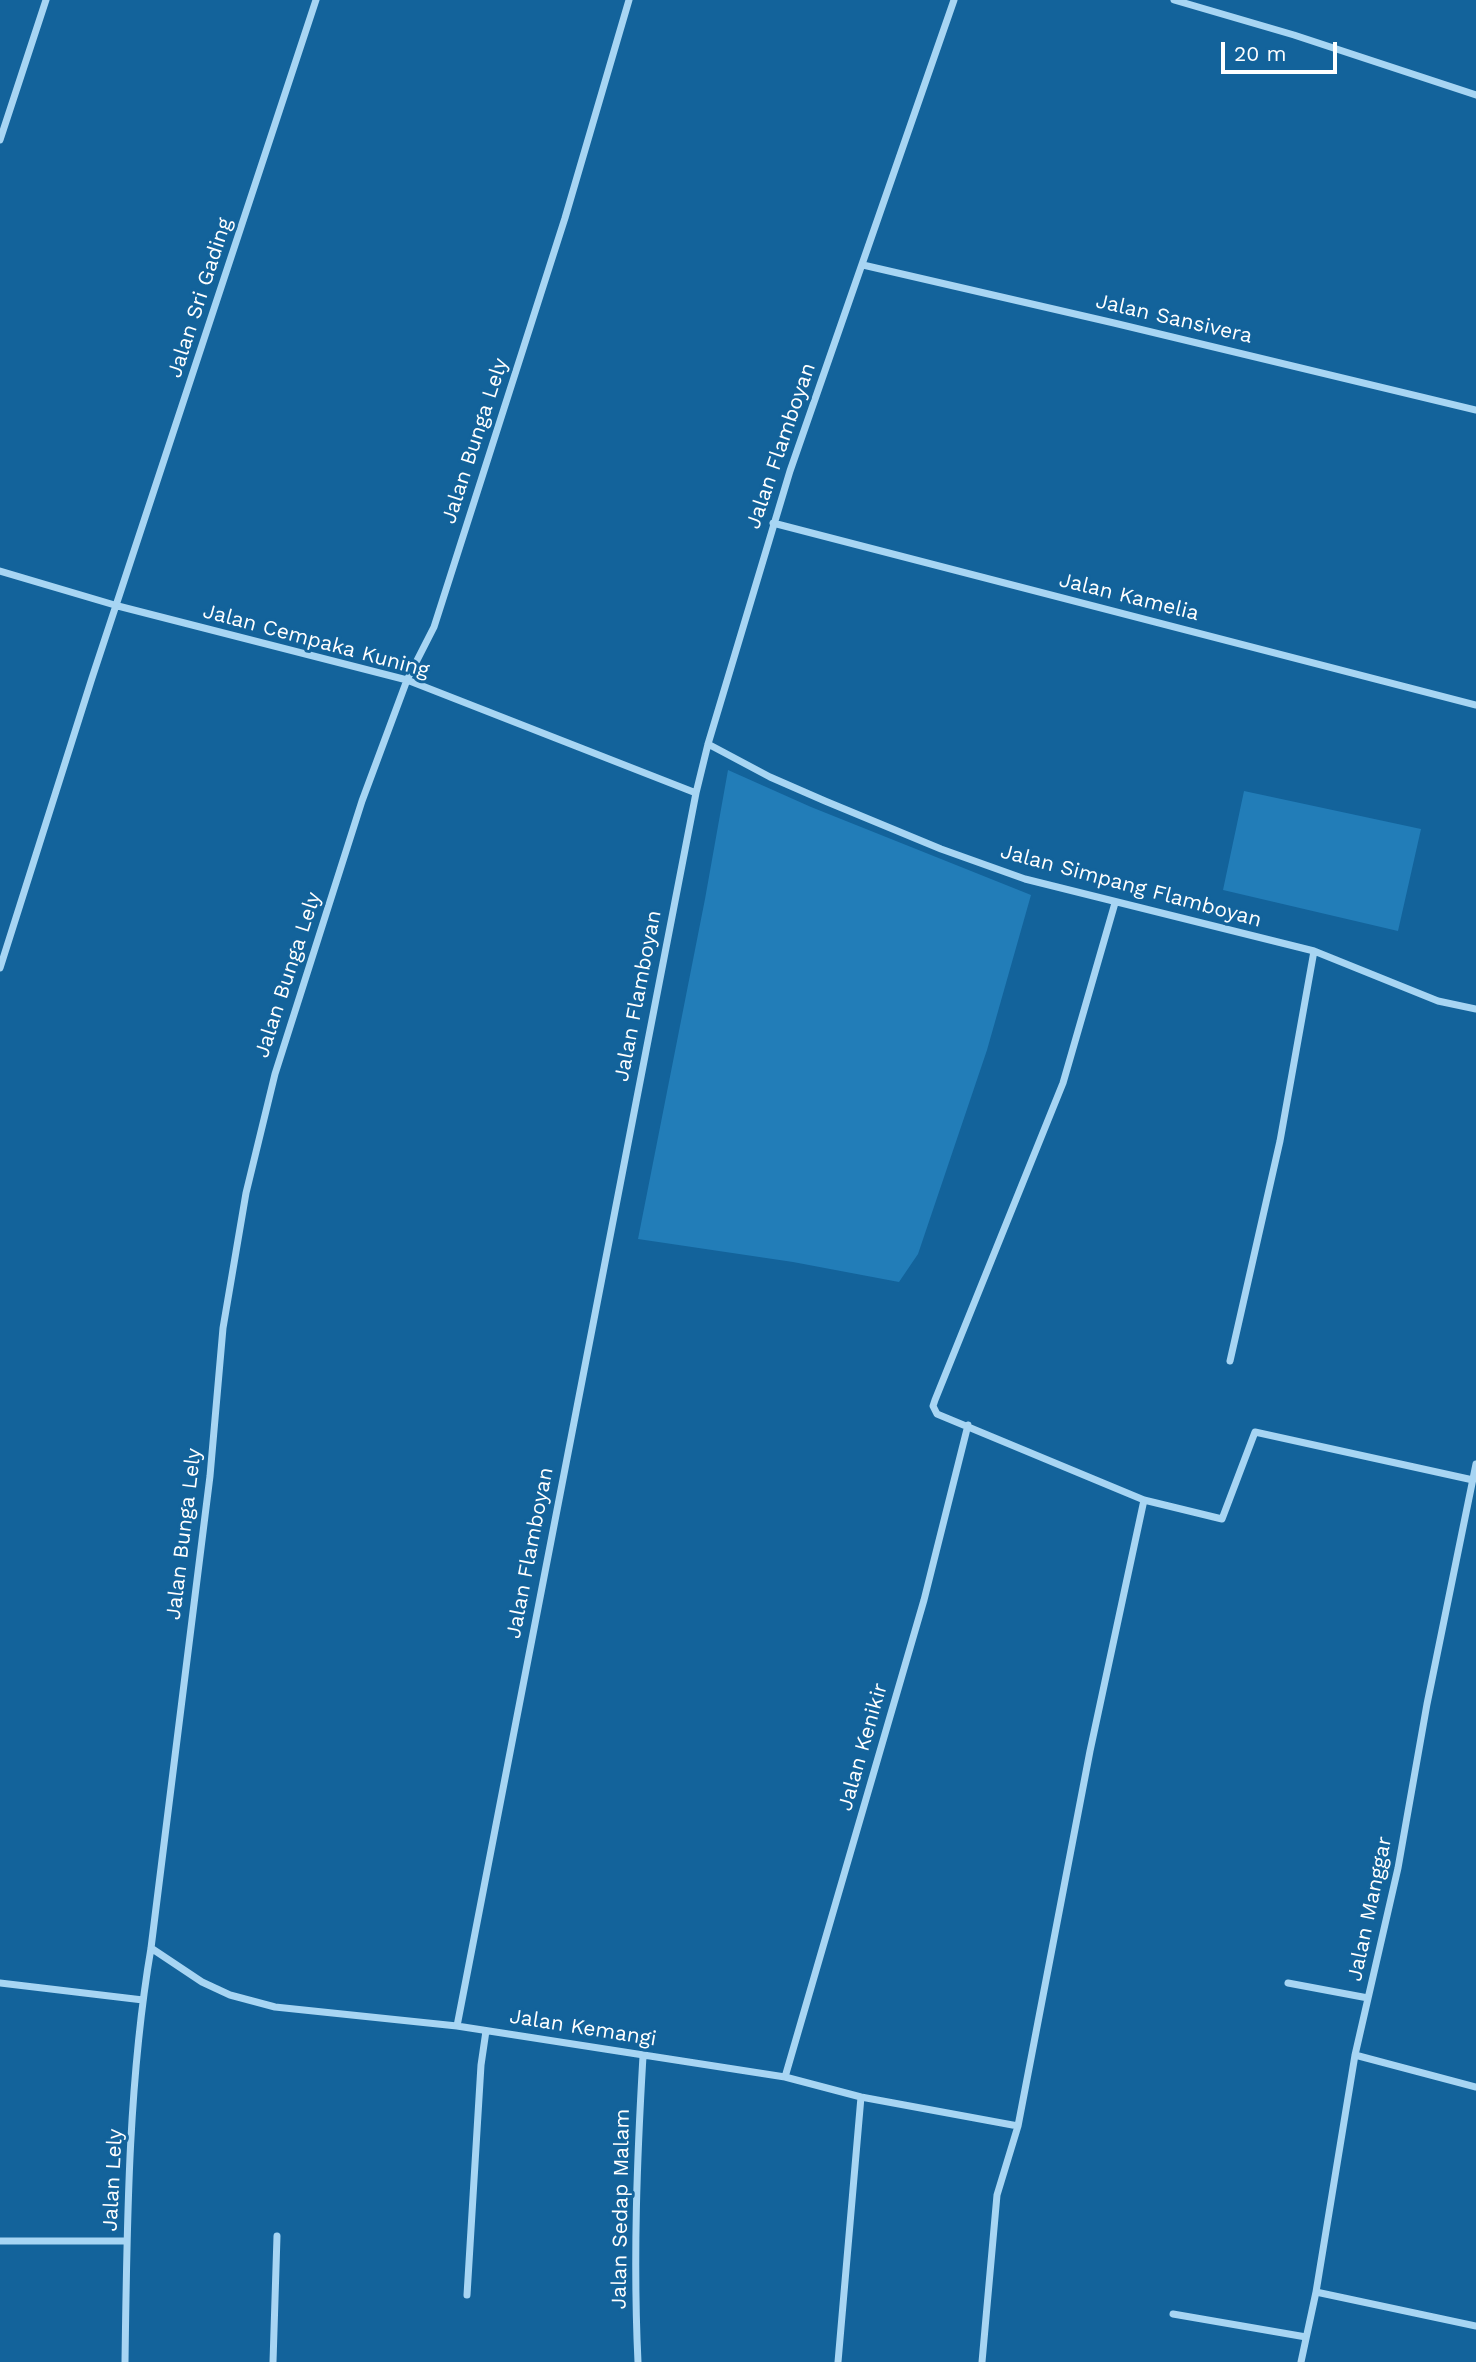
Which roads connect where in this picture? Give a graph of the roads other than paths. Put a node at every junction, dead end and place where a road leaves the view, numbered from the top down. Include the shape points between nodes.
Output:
1 (46, 0) edge
2 (316, 0) edge
3 (629, 0) edge
4 (954, 0) edge
5 (1174, 0) edge
6 (1476, 95) edge
7 (0, 140) edge
8 (863, 265) junction
9 (1476, 410) edge
10 (773, 523) junction
11 (0, 571) edge
12 (118, 606) junction
13 (407, 680) junction
14 (1476, 705) edge
15 (708, 744) junction
16 (696, 793) junction
17 (1115, 903) junction
18 (1314, 951) junction
19 (0, 968) edge
20 (1476, 1009) edge
21 (1230, 1361) dead end
22 (968, 1425) junction
23 (1476, 1464) edge
24 (1473, 1480) junction
25 (1144, 1500) junction
26 (151, 1948) junction
27 (0, 1983) edge
28 (1288, 1983) dead end
29 (1368, 1998) junction
30 (143, 2000) junction
31 (457, 2026) junction
32 (486, 2031) junction
33 (1355, 2055) junction
34 (643, 2056) junction
35 (785, 2077) junction
36 (1476, 2087) edge
37 (861, 2097) junction
38 (1018, 2126) junction
39 (277, 2236) dead end
40 (0, 2241) edge
41 (127, 2241) junction
42 (1316, 2292) junction
43 (467, 2295) dead end
44 (1173, 2314) dead end
45 (1476, 2326) edge
46 (1306, 2337) junction
47 (125, 2362) edge
48 (273, 2362) edge
49 (638, 2362) edge
50 (838, 2362) edge
51 (982, 2362) edge
52 (1301, 2362) edge

1 - 7 street
2 - 12 street, Jalan Sri Gading
3 - 13 street, Jalan Bunga Lely via 565,218 434,627
4 - 8 street, Jalan Flamboyan
5 - 6 street
8 - 9 street, Jalan Sansivera
8 - 10 street, Jalan Flamboyan
10 - 14 street, Jalan Kamelia
10 - 15 street, Jalan Flamboyan
11 - 12 street, Jalan Cempaka Kuning
12 - 13 street, Jalan Cempaka Kuning
12 - 19 street, Jalan Sri Gading
13 - 16 street, Jalan Cempaka Kuning
13 - 26 street, Jalan Bunga Lely via 362,801 275,1074 246,1193 223,1328 211,1476
15 - 16 street, Jalan Flamboyan
15 - 17 street, Jalan Simpang Flamboyan via 770,777 941,849 1025,879
16 - 31 street, Jalan Flamboyan
17 - 18 street, Jalan Simpang Flamboyan
17 - 22 street via 1063,1083 933,1405 937,1414
18 - 20 street, Jalan Simpang Flamboyan via 1438,1001
18 - 21 street via 1280,1141
22 - 25 street
22 - 35 street, Jalan Kenikir via 924,1600
23 - 24 street, Jalan Manggar
24 - 25 street via 1255,1432 1222,1519
24 - 29 street, Jalan Manggar via 1398,1868
25 - 38 street
26 - 30 street, Jalan Bunga Lely
26 - 31 street, Jalan Kemangi via 202,1982 275,2007
27 - 30 street
28 - 29 street
29 - 33 street, Jalan Manggar
30 - 41 street, Jalan Lely
31 - 32 street, Jalan Kemangi
32 - 34 street, Jalan Kemangi
32 - 43 street
33 - 36 street
33 - 42 street, Jalan Manggar
34 - 35 street, Jalan Kemangi
34 - 49 street, Jalan Sedap Malam via 635,2284
35 - 37 street, Jalan Kemangi
37 - 38 street, Jalan Kemangi
37 - 50 street
38 - 51 street via 997,2195
39 - 48 street
40 - 41 street
41 - 47 street, Jalan Lely
42 - 45 street
42 - 46 street, Jalan Manggar
44 - 46 street
46 - 52 street, Jalan Manggar

